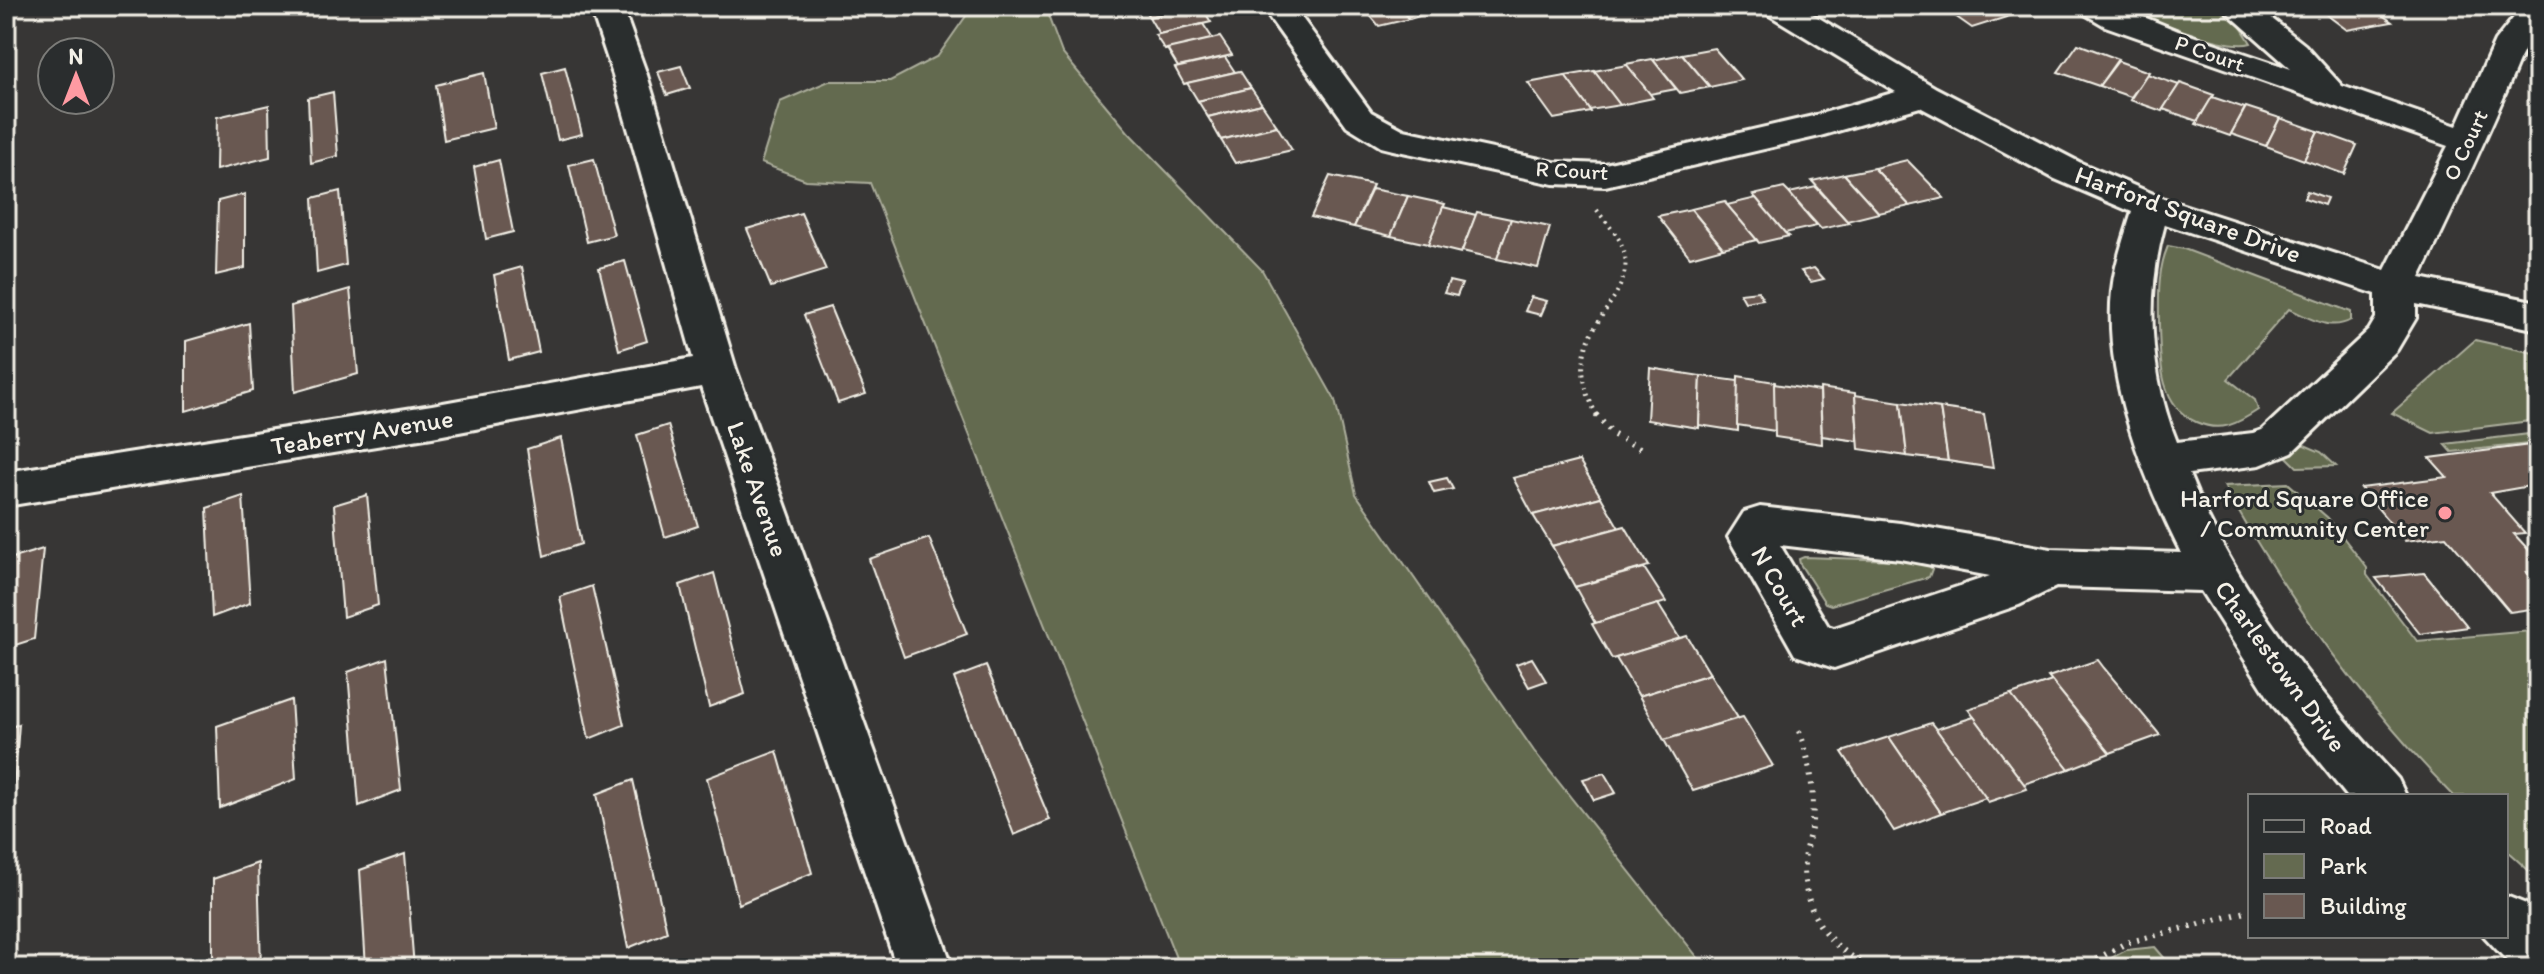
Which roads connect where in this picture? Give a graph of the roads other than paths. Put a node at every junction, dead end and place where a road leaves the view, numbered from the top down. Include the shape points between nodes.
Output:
1 (606, 6) edge
2 (1277, 6) edge
3 (1777, 6) edge
4 (2094, 6) edge
5 (2236, 6) edge
6 (2538, 8) edge
7 (2330, 93) junction
8 (1924, 95) junction
9 (2468, 141) junction
10 (2152, 207) junction
11 (2396, 287) junction
12 (2538, 316) edge
13 (716, 369) junction
14 (2160, 461) junction
15 (6, 489) edge
16 (2051, 568) junction
17 (2214, 573) junction
18 (2378, 794) edge
19 (2508, 925) edge
20 (2538, 952) edge
21 (925, 968) edge

1 - 13 street, Lake Avenue
2 - 8 street, R Court via 1359,119 1393,139 1554,173 1605,175
3 - 8 street, Harford Square Drive
4 - 7 street, P Court via 2167,38
5 - 7 street, P Court via 2293,52
6 - 9 street, O Court via 2511,41
7 - 9 street, P Court
8 - 10 street, Harford Square Drive via 2068,171
9 - 11 street, O Court
10 - 11 street, Harford Square Drive
10 - 14 street, Charlestown Drive via 2131,299 2134,354
11 - 12 street, Harford Square Drive
11 - 14 street, O Court via 2396,318 2383,340 2277,441 2260,449
13 - 15 street, Teaberry Avenue
13 - 21 street, Lake Avenue
14 - 17 street, Charlestown Drive
16 - 16 street, N Court via 1900,541 1760,525 1751,537 1812,641 1834,648 2002,591
16 - 17 street, N Court
17 - 18 street, Charlestown Drive via 2303,702
19 - 20 street

